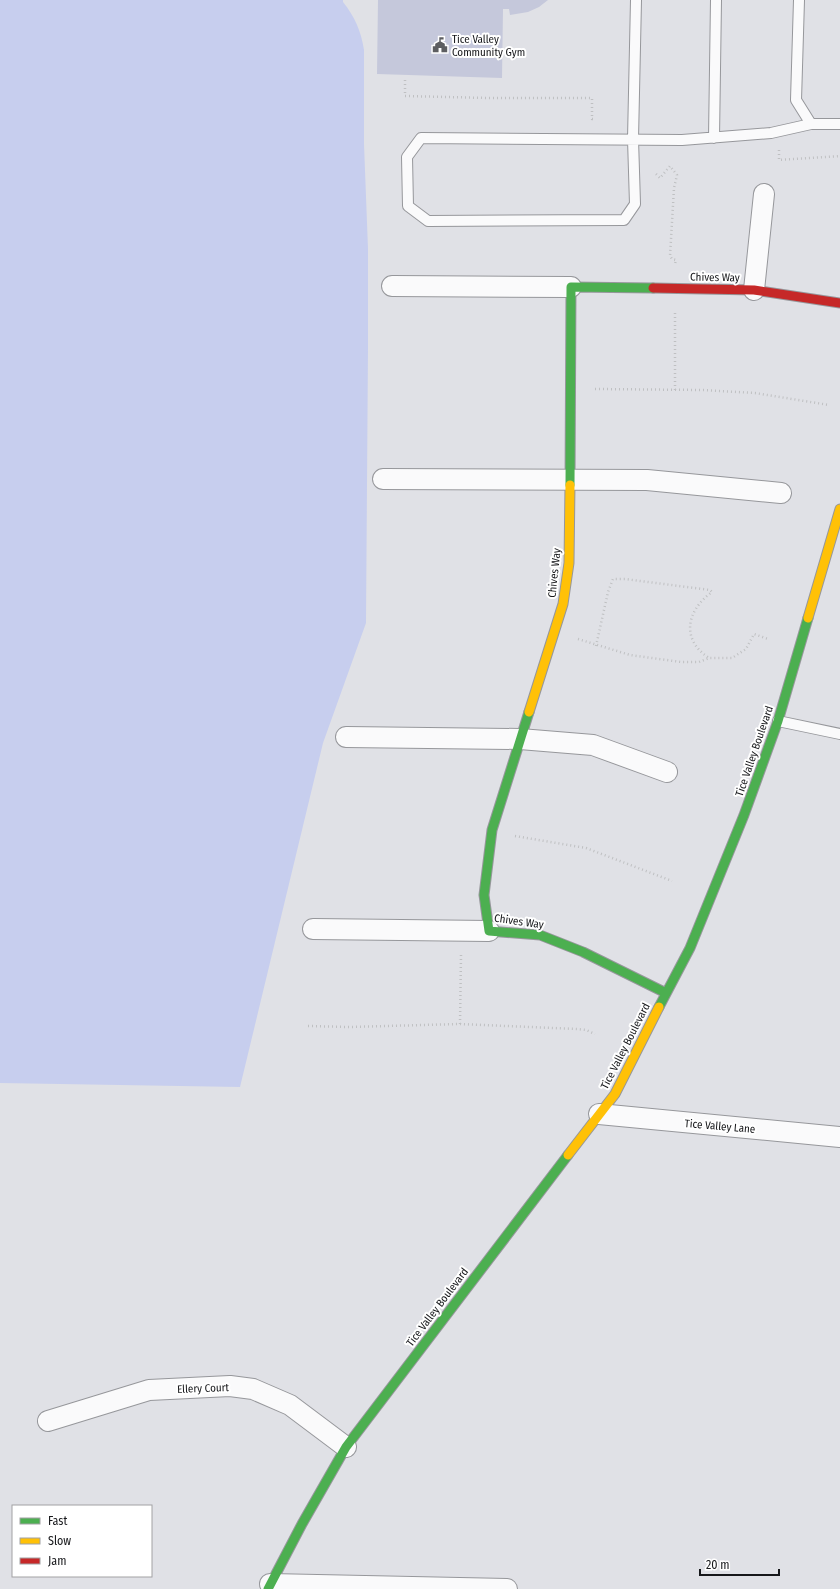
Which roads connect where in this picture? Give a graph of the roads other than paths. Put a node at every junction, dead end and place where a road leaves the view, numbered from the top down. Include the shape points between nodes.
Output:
1 (636, 0) edge
2 (716, 0) edge
3 (799, 0) edge
4 (811, 124) junction
5 (840, 124) edge
6 (714, 138) junction
7 (633, 139) junction
8 (764, 194) dead end
9 (392, 286) dead end
10 (571, 287) junction
11 (754, 290) junction
12 (840, 303) edge
13 (384, 479) dead end
14 (571, 481) junction
15 (781, 493) dead end
16 (840, 512) edge
17 (778, 720) junction
18 (840, 734) edge
19 (346, 738) dead end
20 (520, 739) junction
21 (667, 772) dead end
22 (313, 929) dead end
23 (489, 931) junction
24 (666, 993) junction
25 (599, 1114) junction
26 (840, 1137) edge
27 (48, 1421) dead end
28 (346, 1447) junction
29 (269, 1587) edge
30 (507, 1589) edge

1 - 7 lane
2 - 6 lane
3 - 4 lane via 796,100
4 - 5 lane
4 - 6 lane via 771,133
6 - 7 lane
7 - 7 lane via 421,138 407,157 408,206 428,221 624,220 635,204
8 - 11 street
9 - 10 street
10 - 11 street, Chives Way
10 - 14 street, Chives Way
11 - 12 street, Chives Way
13 - 14 street
14 - 15 street via 646,480
14 - 20 street, Chives Way via 569,563 563,604
16 - 17 street, Tice Valley Boulevard
17 - 18 lane
17 - 24 street, Tice Valley Boulevard via 744,815 690,948
19 - 20 street
20 - 21 street via 593,745
20 - 23 street, Chives Way via 492,830 484,895
22 - 23 street
23 - 24 street, Chives Way via 540,934
24 - 25 street, Tice Valley Boulevard via 615,1094
25 - 26 street, Tice Valley Lane
25 - 28 street, Tice Valley Boulevard
27 - 28 street, Ellery Court via 149,1390 230,1386 253,1389 290,1405
28 - 29 street, Tice Valley Boulevard
29 - 30 street

